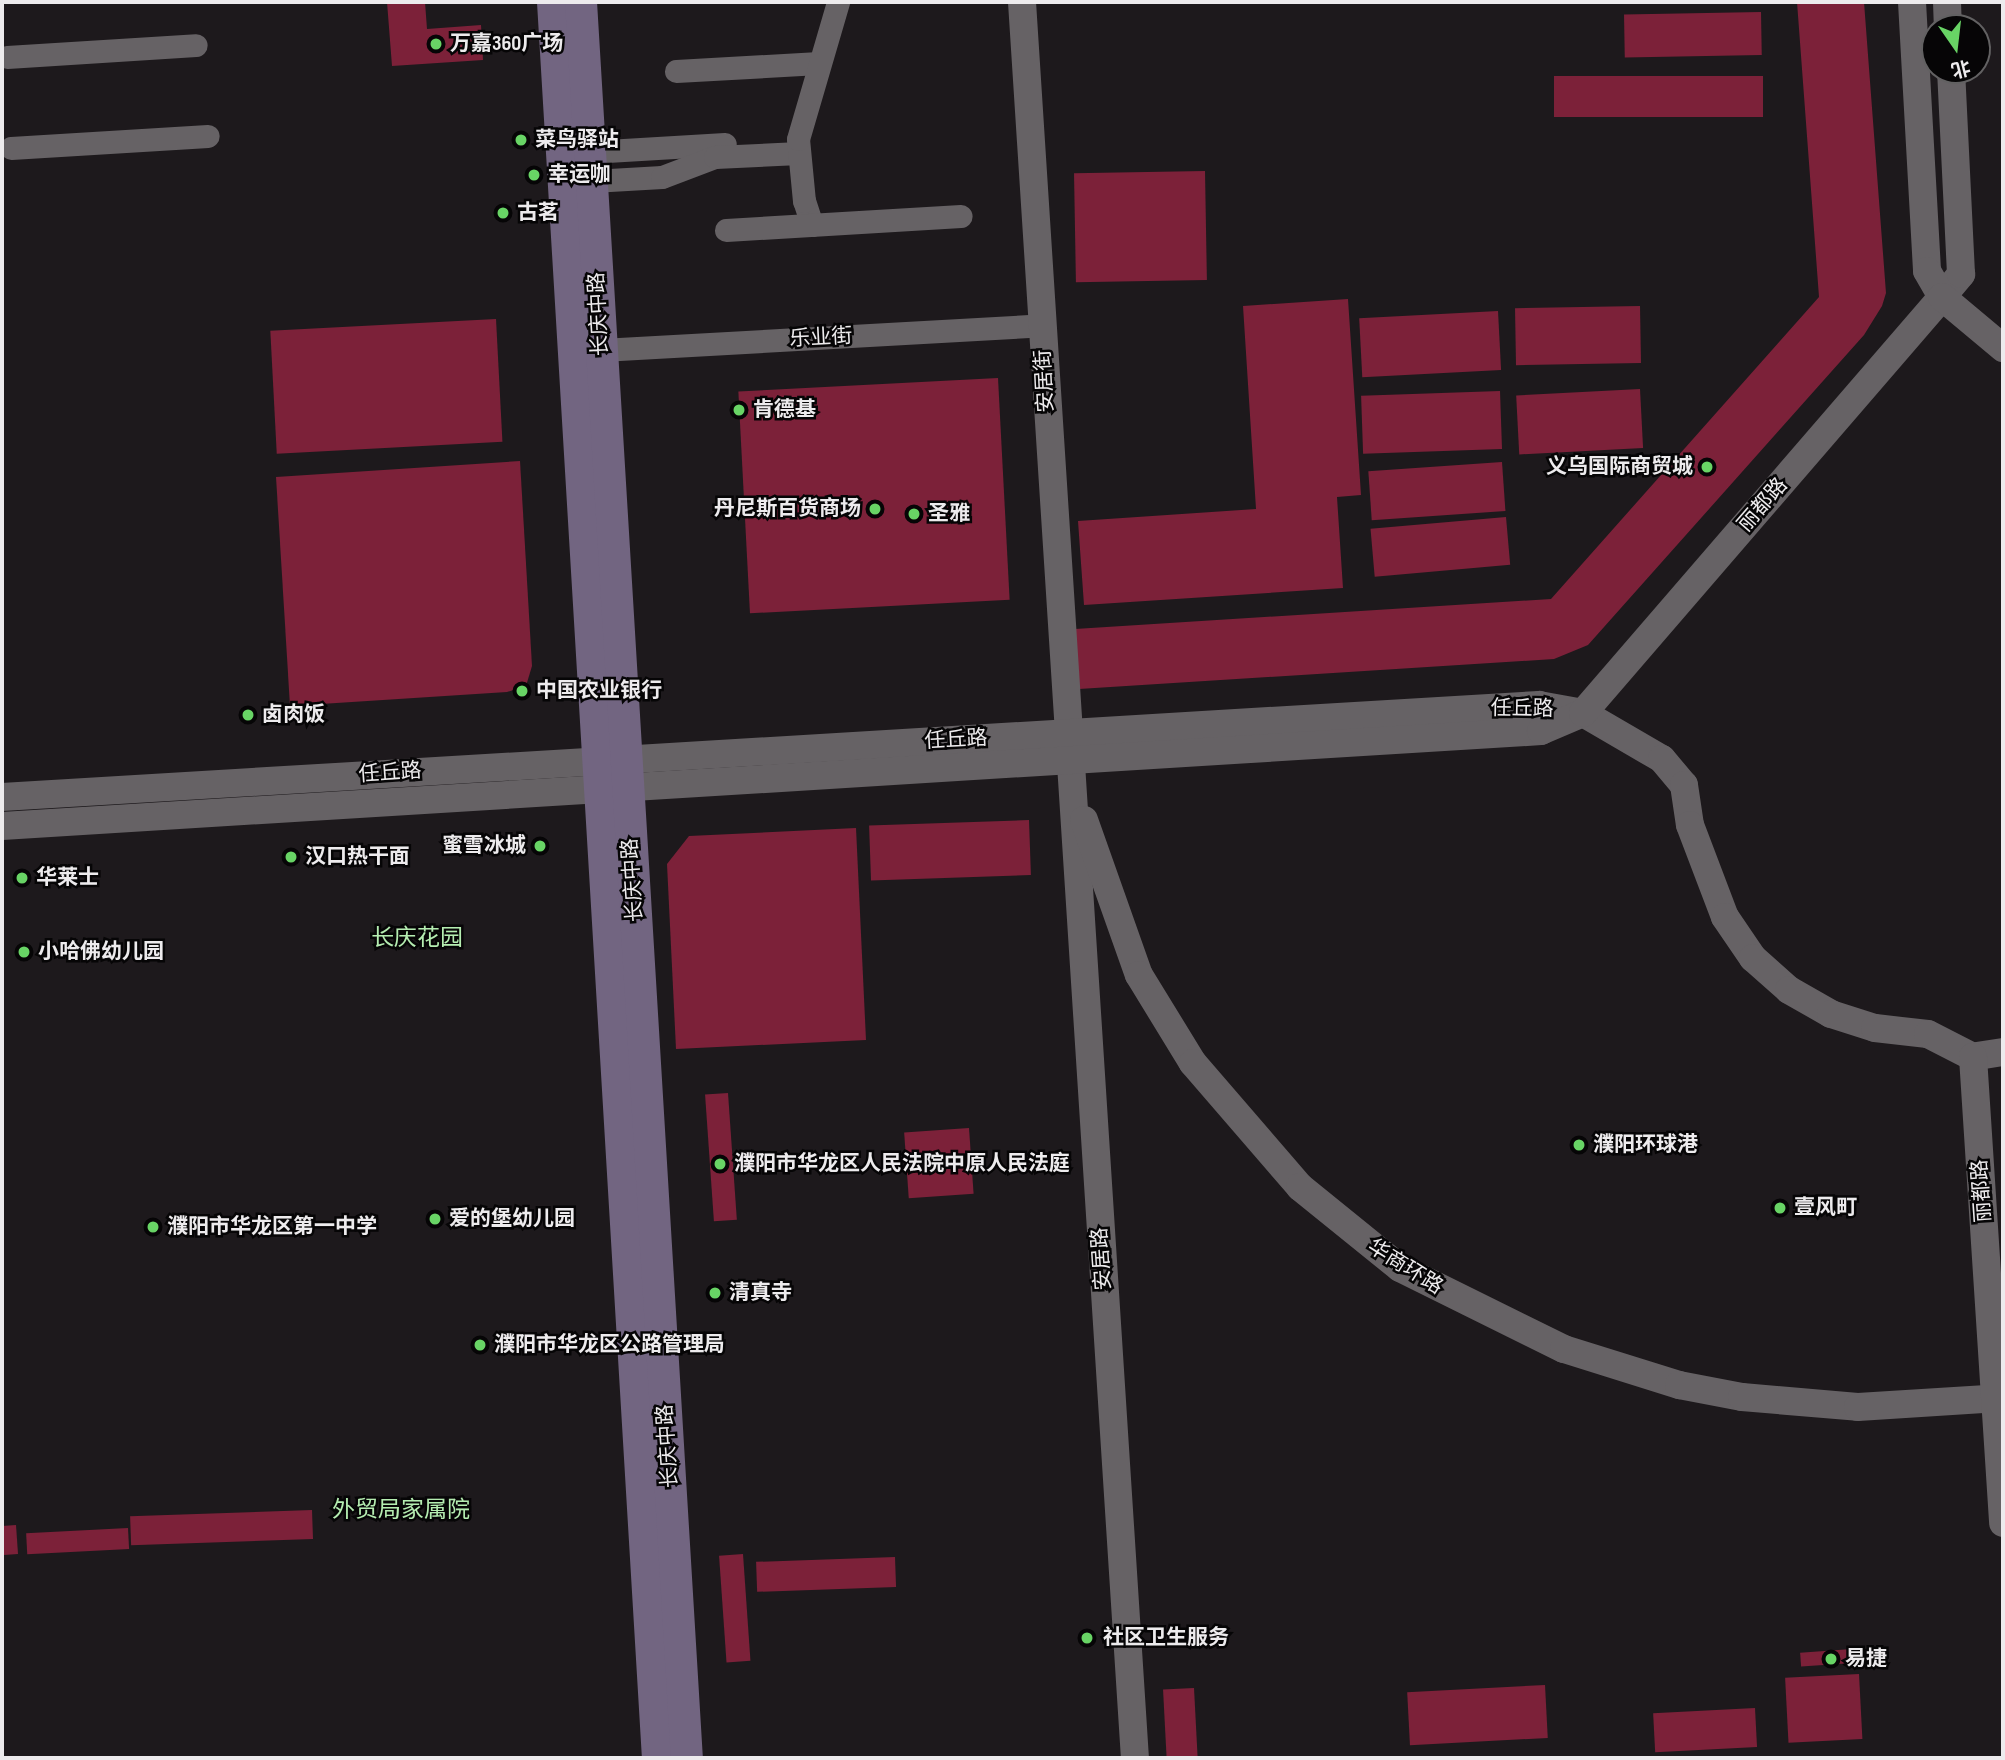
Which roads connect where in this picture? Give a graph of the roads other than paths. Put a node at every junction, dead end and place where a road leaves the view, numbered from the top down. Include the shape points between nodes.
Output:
1 (553, 2) edge
2 (581, 2) edge
3 (838, 2) edge
4 (1022, 2) edge
5 (1912, 2) edge
6 (196, 45) dead end
7 (6, 57) dead end
8 (820, 63) junction
9 (676, 71) dead end
10 (1952, 84) edge
11 (208, 136) dead end
12 (798, 146) junction
13 (11, 148) dead end
14 (591, 167) junction
15 (961, 216) dead end
16 (812, 225) junction
17 (726, 230) dead end
18 (1942, 297) junction
19 (1042, 325) junction
20 (2003, 348) edge
21 (601, 350) junction
22 (1583, 713) junction
23 (1067, 747) junction
24 (612, 772) junction
25 (2, 797) edge
26 (2, 826) edge
27 (2003, 1052) edge
28 (1973, 1057) junction
29 (2000, 1398) edge
30 (2003, 1523) edge
31 (658, 1758) edge
32 (687, 1758) edge
33 (1135, 1758) edge

1 - 24 main road, 长庆中路
2 - 14 main road, 长庆中路
3 - 8 street
4 - 19 street, 安居街
5 - 18 street via 1927,271
6 - 7 street
8 - 9 street
8 - 12 street
10 - 18 street, 丽都路 via 1961,274
11 - 13 street
12 - 14 street via 715,157 662,177
12 - 16 street
14 - 21 main road, 长庆中路
15 - 16 street
16 - 17 street
18 - 20 street
18 - 22 street, 丽都路
19 - 21 street, 乐业街
19 - 23 street, 安居街
21 - 24 main road, 长庆中路
22 - 23 street, 任丘路 via 1539,705
22 - 28 street via 1662,760 1684,785 1690,825 1725,917 1753,958 1789,990 1831,1014 1875,1028 1928,1034
23 - 24 street, 任丘路
23 - 29 street, 华商环路 via 1101,876 1139,975 1163,1020 1226,1105 1300,1187 1400,1268 1564,1349 1679,1385 1742,1397 1858,1407
23 - 33 street, 安居路
24 - 25 street, 任丘路
24 - 26 street, 任丘路
24 - 31 main road, 长庆中路
24 - 32 main road, 长庆中路
27 - 28 street
28 - 29 street, 丽都路
29 - 30 street, 丽都路

